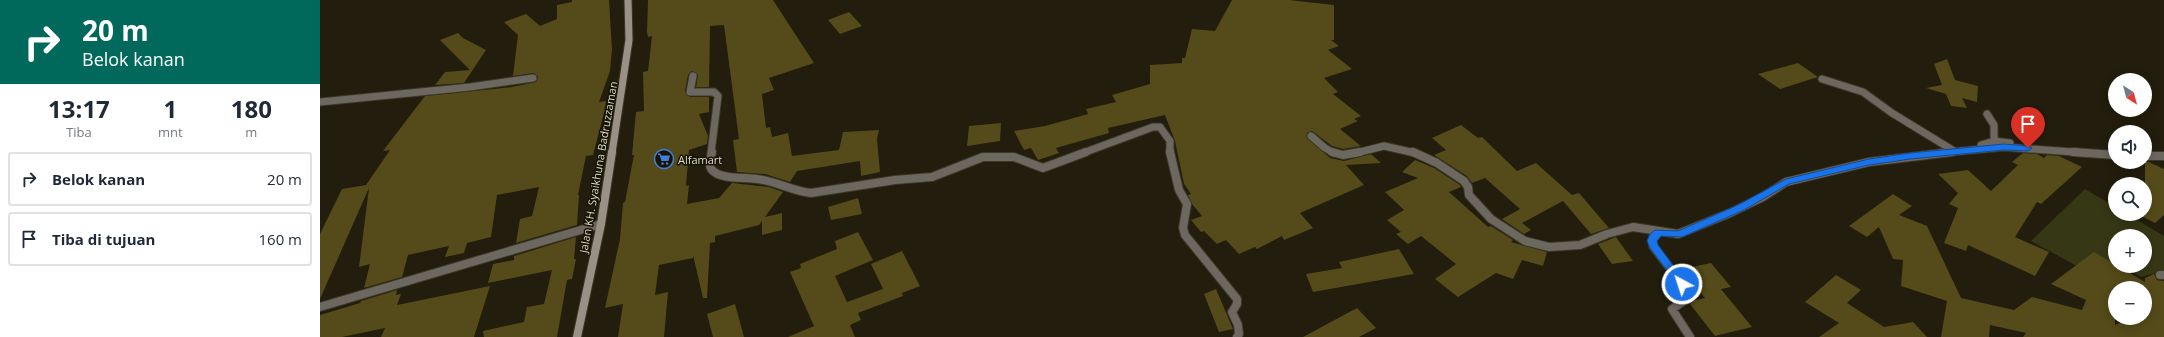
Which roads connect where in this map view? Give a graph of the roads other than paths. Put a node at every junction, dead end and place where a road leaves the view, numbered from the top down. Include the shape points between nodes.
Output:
1 (628, 0) edge
2 (693, 76) dead end
3 (533, 78) dead end
4 (1822, 79) dead end
5 (320, 102) edge
6 (1987, 114) dead end
7 (1311, 136) dead end
8 (1994, 141) junction
9 (1950, 149) junction
10 (2108, 149) edge
11 (2152, 151) edge
12 (2164, 151) edge
13 (2108, 154) edge
14 (2152, 156) edge
15 (2164, 156) edge
16 (601, 224) junction
17 (1659, 232) junction
18 (320, 307) edge
19 (577, 337) edge
20 (1237, 337) edge
21 (1690, 337) edge

1 - 16 main road, Jalan KH. Syaikhuna Badruzzaman via 628,47
2 - 20 street via 690,92 714,92 718,96 710,165 712,170 720,175 759,179 799,192 829,191 895,180 932,177 983,157 1014,157 1043,168 1153,127 1160,127 1170,141 1170,158 1179,190 1187,204 1183,228 1185,235 1237,299 1232,312 1238,325
3 - 5 street
4 - 9 street via 1863,92
6 - 8 street via 1994,125
7 - 17 street via 1325,150 1340,156 1384,146 1429,158 1464,181 1469,195 1491,219 1525,241 1545,247 1580,245 1633,227
8 - 9 street
8 - 10 street
9 - 13 street via 2004,147
9 - 17 street via 1869,162 1801,177 1786,182 1730,213 1678,234
11 - 12 street
14 - 15 street
16 - 18 street
16 - 19 main road, Jalan KH. Syaikhuna Badruzzaman
17 - 21 street via 1653,237 1653,246 1691,296 1672,309

